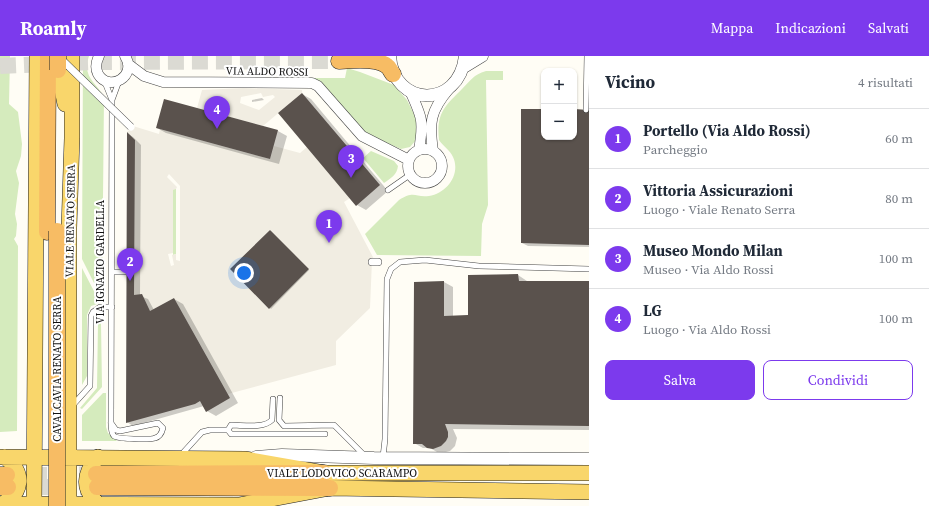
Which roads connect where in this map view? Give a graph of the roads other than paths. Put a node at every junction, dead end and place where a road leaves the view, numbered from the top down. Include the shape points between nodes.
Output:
1 (72, 56) edge
2 (99, 56) edge
3 (390, 56) edge
4 (482, 56) edge
5 (587, 56) edge
6 (51, 59) edge
7 (127, 60) edge
8 (339, 61) tunnel mouth
9 (465, 62) edge
10 (393, 74) junction
11 (144, 76) junction
12 (122, 79) junction
13 (104, 80) junction
14 (449, 89) junction
15 (410, 91) junction
16 (112, 100) junction
17 (586, 110) dead end
18 (131, 128) dead end
19 (72, 138) junction
20 (37, 144) junction
21 (419, 150) junction
22 (433, 151) junction
23 (409, 160) junction
24 (411, 174) junction
25 (388, 190) dead end
26 (52, 232) junction
27 (589, 269) edge
28 (112, 272) junction
29 (126, 272) dead end
30 (112, 307) junction
31 (280, 398) dead end
32 (273, 399) dead end
33 (69, 409) junction
34 (111, 424) junction
35 (228, 430) junction
36 (325, 434) dead end
37 (2, 457) edge
38 (69, 457) junction
39 (35, 458) junction
40 (98, 458) junction
41 (177, 458) junction
42 (245, 458) junction
43 (367, 458) junction
44 (383, 458) junction
45 (589, 459) edge
46 (324, 473) junction
47 (589, 473) edge
48 (330, 488) junction
49 (589, 492) edge
50 (97, 503) junction
51 (1, 504) edge
52 (38, 505) edge
53 (65, 505) edge
54 (239, 505) junction
55 (265, 506) edge

1 - 19 main road, VIALE RENATO SERRA
2 - 13 street, VIA IGNAZIO GARDELLA via 96,70
3 - 10 street
4 - 9 street
5 - 17 lane
6 - 18 street, bridge
6 - 19 main road
6 - 20 main road
6 - 26 highway
7 - 11 street, VIA ALDO ROSSI
7 - 12 street, VIA IGNAZIO GARDELLA via 128,71
8 - 10 highway via 380,62
9 - 14 street via 458,79
10 - 15 street via 400,84
11 - 12 street, VIA ALDO ROSSI
11 - 23 street, VIA ALDO ROSSI via 171,82 312,83 318,86 362,136
12 - 13 street via 111,82
12 - 16 lane, VIA IGNAZIO GARDELLA
13 - 16 lane, VIA IGNAZIO GARDELLA
14 - 15 street via 430,95
14 - 22 street via 432,117 430,129
15 - 21 street via 422,119
16 - 28 lane, VIA IGNAZIO GARDELLA
19 - 26 main road
19 - 33 main road, VIALE RENATO SERRA via 69,228
20 - 26 main road
20 - 39 main road
21 - 22 street
21 - 23 street
22 - 24 street via 441,159 442,164 436,179 425,183 414,179
23 - 24 street
24 - 25 lane
26 - 52 highway, CAVALCAVIA RENATO SERRA
26 - 53 highway, CAVALCAVIA RENATO SERRA, bridge
27 - 44 lane via 479,266 425,260 400,262 390,270 387,279
28 - 29 lane
28 - 30 lane, VIA IGNAZIO GARDELLA
30 - 33 lane via 100,307 91,316 90,386
30 - 34 lane, VIA IGNAZIO GARDELLA
31 - 43 lane via 279,420 284,426 334,425
32 - 35 lane via 272,420 268,424 232,425
33 - 38 main road, VIALE RENATO SERRA
34 - 34 lane via 113,435 119,438 155,438 163,430 158,423 120,431
35 - 36 lane via 231,434
35 - 41 lane via 202,432
37 - 39 main road, VIALE LODOVICO SCARAMPO
37 - 51 main road via 12,463 18,482 13,496
38 - 39 main road, VIALE LODOVICO SCARAMPO
38 - 40 main road, VIALE LODOVICO SCARAMPO
38 - 53 main road, VIALE RENATO SERRA
39 - 52 main road
40 - 41 main road, VIALE LODOVICO SCARAMPO
40 - 50 main road via 90,467 86,480 88,492
41 - 42 main road, VIALE LODOVICO SCARAMPO
42 - 43 street, VIALE LODOVICO SCARAMPO via 282,455
42 - 46 main road
43 - 44 street, VIALE LODOVICO SCARAMPO
44 - 45 street, VIALE LODOVICO SCARAMPO
46 - 47 main road, VIALE LODOVICO SCARAMPO
46 - 48 highway, VIALE LODOVICO SCARAMPO via 96,480
48 - 49 main road, VIALE LODOVICO SCARAMPO
48 - 54 main road
50 - 53 main road
50 - 54 main road
51 - 52 main road
52 - 53 main road
54 - 55 street

